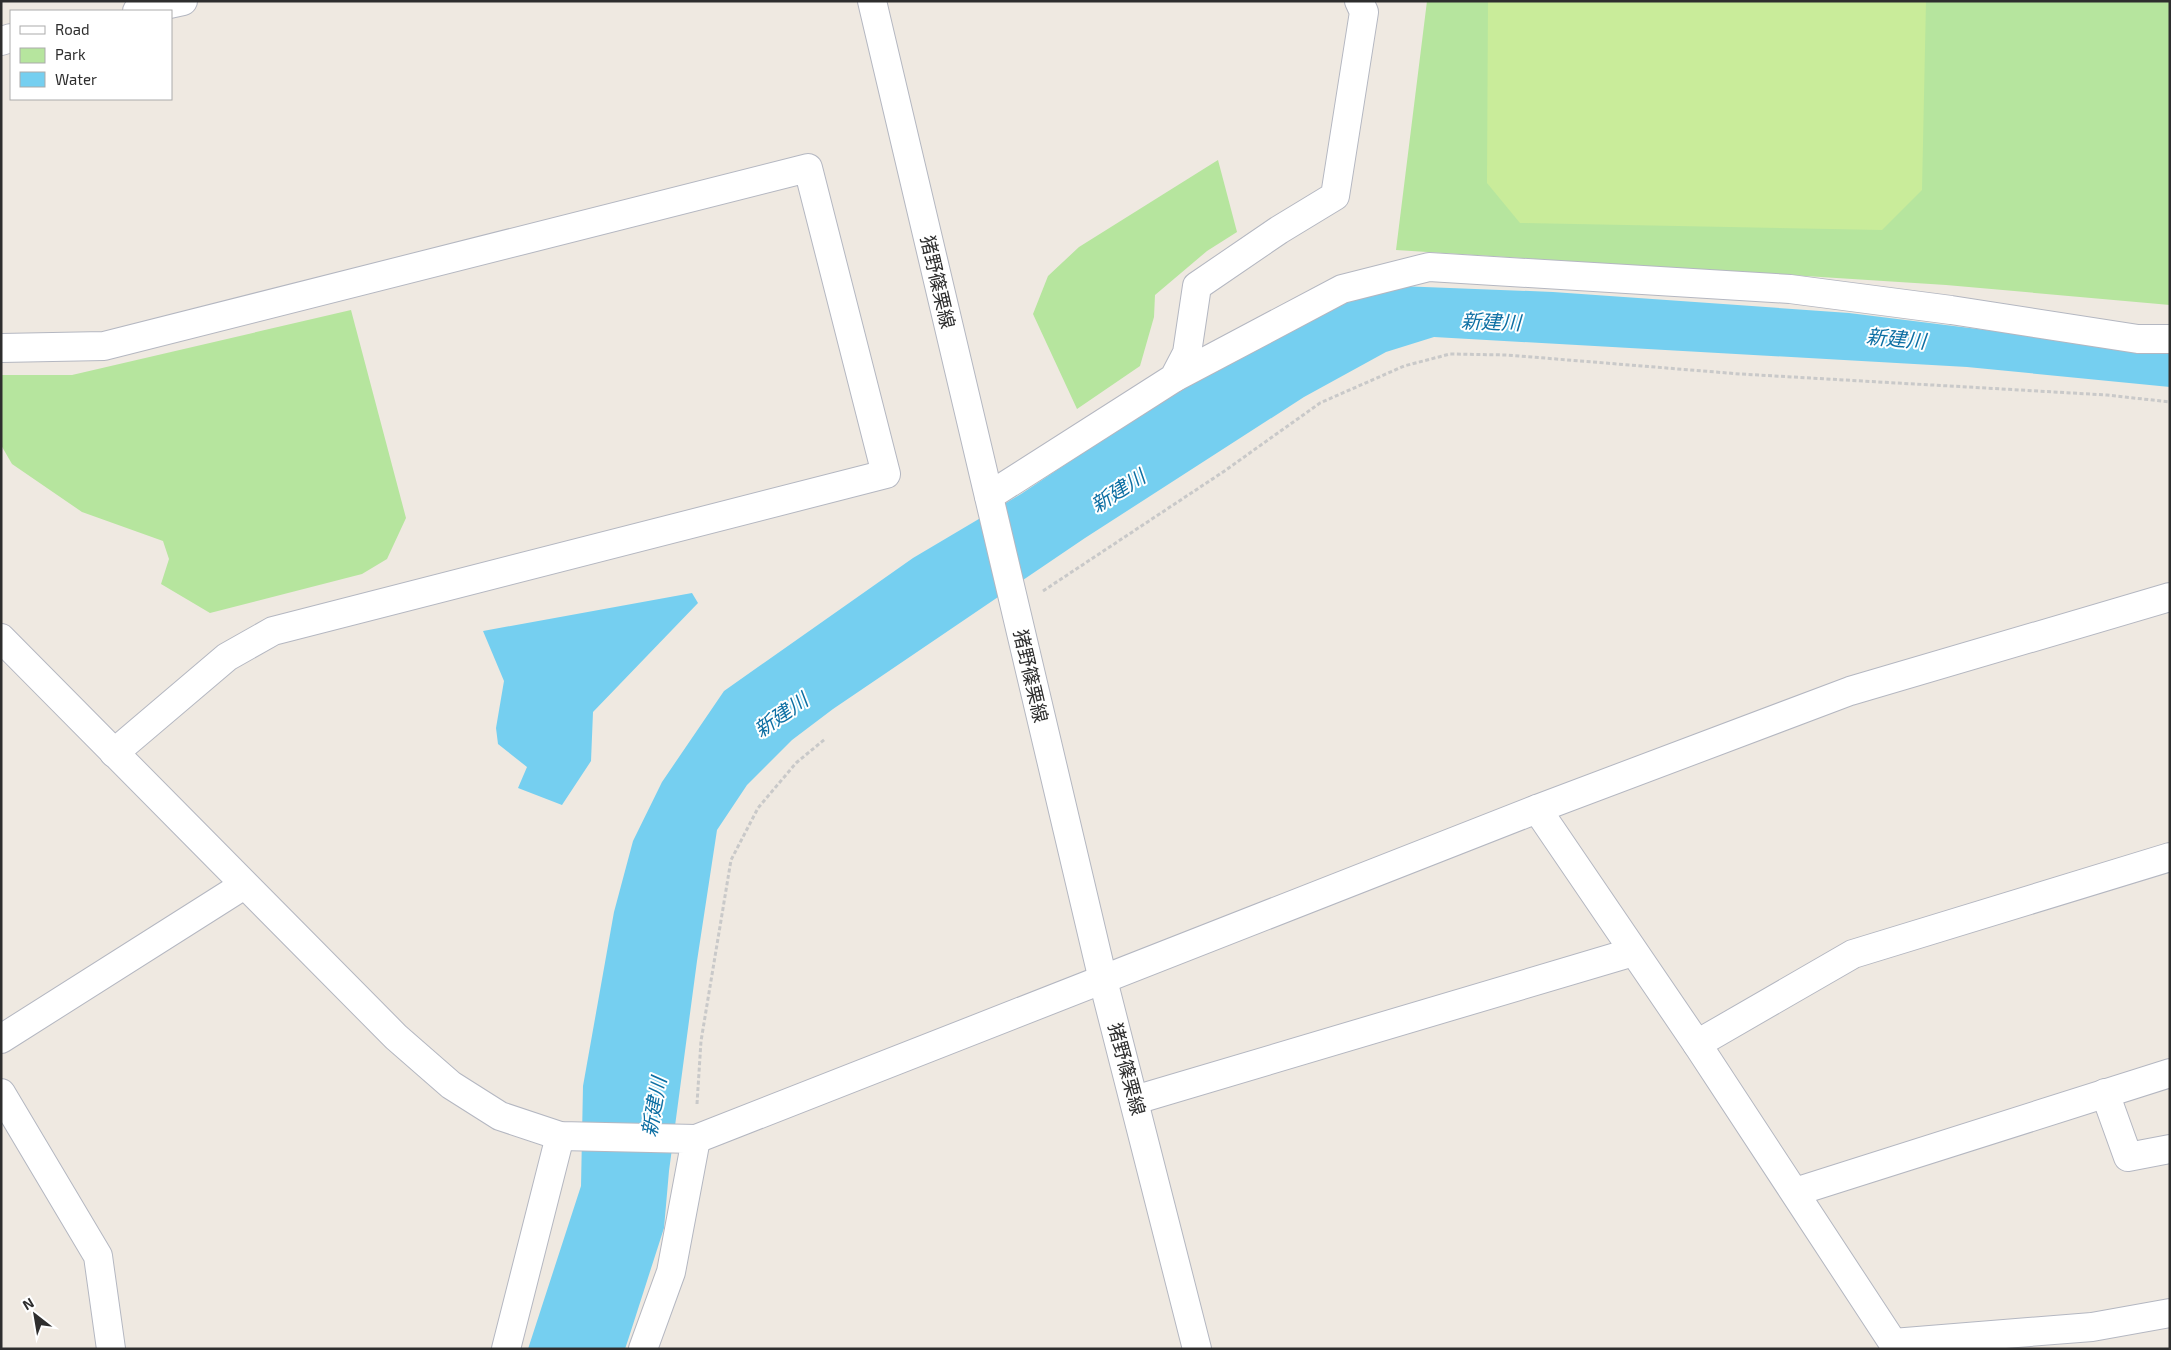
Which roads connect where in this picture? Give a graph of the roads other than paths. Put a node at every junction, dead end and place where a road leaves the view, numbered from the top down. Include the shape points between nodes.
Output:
1 (183, 1) edge
2 (872, 1) edge
3 (1359, 1) edge
4 (142, 10) edge
5 (2170, 339) edge
6 (1, 348) edge
7 (1174, 378) junction
8 (988, 496) junction
9 (2170, 597) edge
10 (1, 638) edge
11 (114, 753) junction
12 (1537, 809) junction
13 (2170, 857) edge
14 (244, 885) junction
15 (1633, 952) junction
16 (1103, 980) junction
17 (1, 1039) edge
18 (1697, 1044) junction
19 (2170, 1073) edge
20 (1, 1093) edge
21 (2105, 1094) junction
22 (1135, 1100) junction
23 (560, 1136) junction
24 (696, 1139) junction
25 (2170, 1150) edge
26 (1794, 1192) junction
27 (2170, 1313) edge
28 (1895, 1346) edge
29 (111, 1349) edge
30 (506, 1349) edge
31 (643, 1349) edge
32 (1197, 1349) edge

1 - 4 street
2 - 8 street, 猪野篠栗線
3 - 7 street via 1364,12 1335,196 1197,286 1187,353
5 - 7 street via 2138,339 1790,288 1429,267 1342,289
6 - 11 street via 104,346 808,168 886,474 273,631 227,657
7 - 8 street
8 - 16 street, 猪野篠栗線
9 - 12 street via 1850,691
10 - 11 street
11 - 14 street
12 - 15 street
12 - 16 street
13 - 18 street via 1852,954
14 - 17 street
14 - 23 street via 396,1037 451,1085 500,1116
15 - 18 street
15 - 22 street
16 - 22 street, 猪野篠栗線
16 - 24 street
18 - 26 street
19 - 21 street
20 - 29 street via 98,1256
21 - 25 street via 2128,1157
21 - 26 street
22 - 32 street, 猪野篠栗線
23 - 24 street
23 - 30 street
24 - 31 street via 671,1272
26 - 28 street
27 - 28 street via 2092,1327

